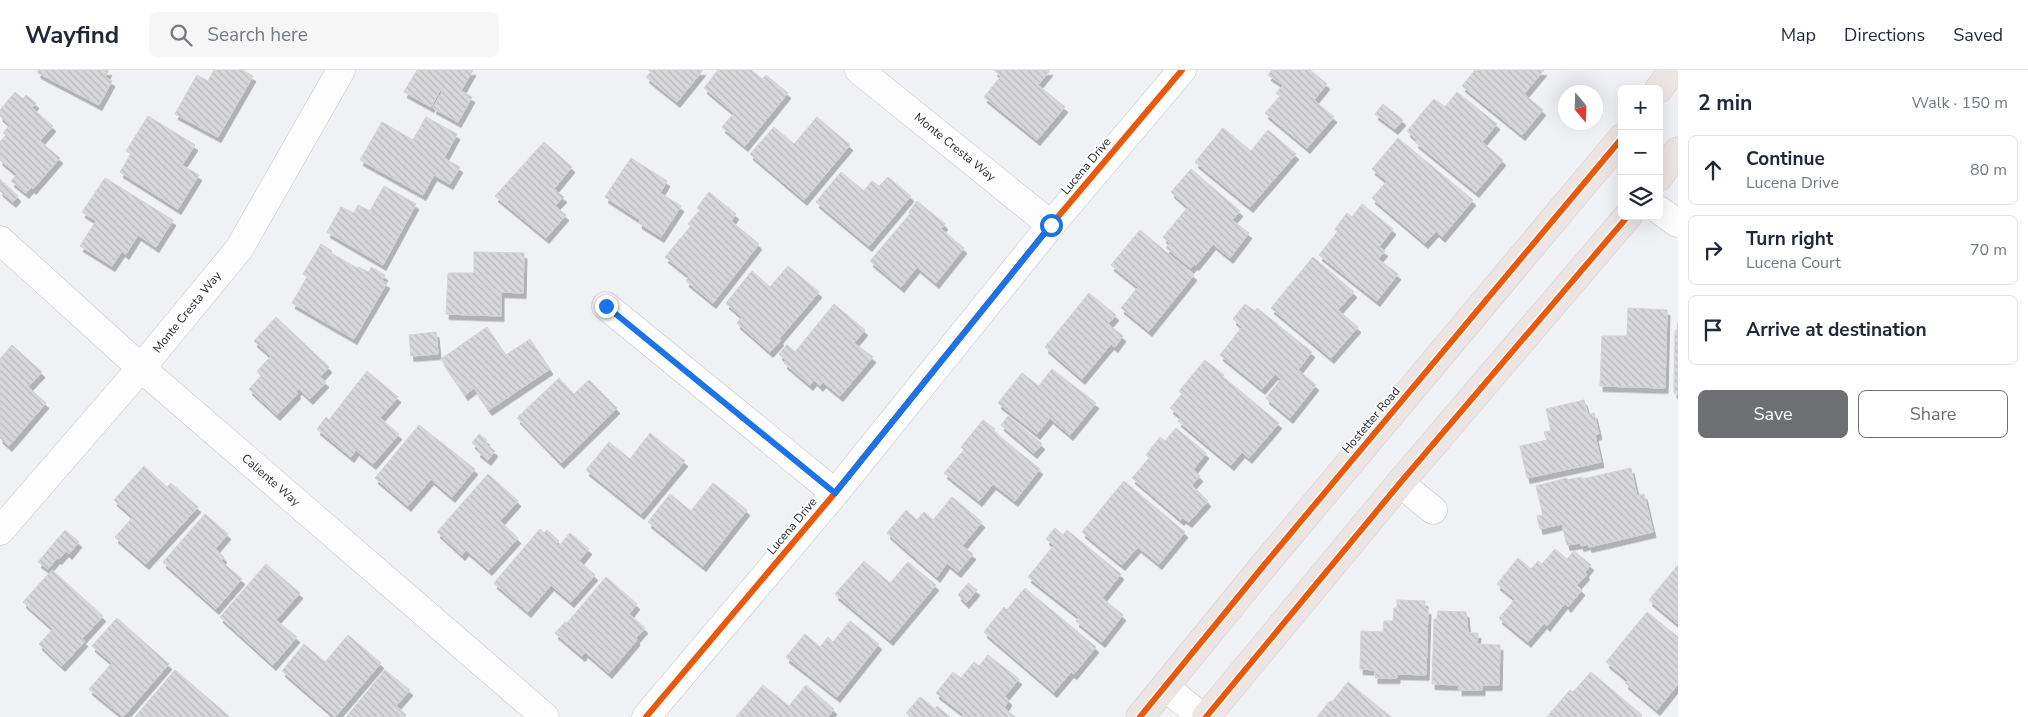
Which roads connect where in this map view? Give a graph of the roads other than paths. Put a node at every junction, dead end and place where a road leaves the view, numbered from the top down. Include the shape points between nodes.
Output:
1 (341, 70) edge
2 (859, 70) edge
3 (1182, 70) edge
4 (1672, 70) edge
5 (1661, 85) edge
6 (1618, 143) edge
7 (1678, 151) edge
8 (1660, 175) edge
9 (1625, 220) edge
10 (1051, 225) junction
11 (0, 240) edge
12 (606, 306) dead end
13 (141, 368) junction
14 (1400, 483) junction
15 (835, 493) junction
16 (1433, 510) dead end
17 (0, 531) edge
18 (1165, 687) junction
19 (546, 717) edge
20 (646, 717) edge
21 (1140, 717) edge
22 (1202, 717) edge
23 (1206, 717) edge

1 - 13 street, Monte Cresta Way via 239,249
2 - 10 street, Monte Cresta Way
3 - 10 street, Lucena Drive
4 - 5 main road
6 - 18 main road, Hostetter Road
7 - 8 main road
9 - 14 main road
10 - 15 street, Lucena Drive
11 - 13 street, Caliente Way
12 - 15 street
13 - 17 street, Monte Cresta Way
13 - 19 street, Caliente Way
14 - 16 street
14 - 23 main road
15 - 20 street, Lucena Drive
18 - 21 main road, Hostetter Road
18 - 22 street

